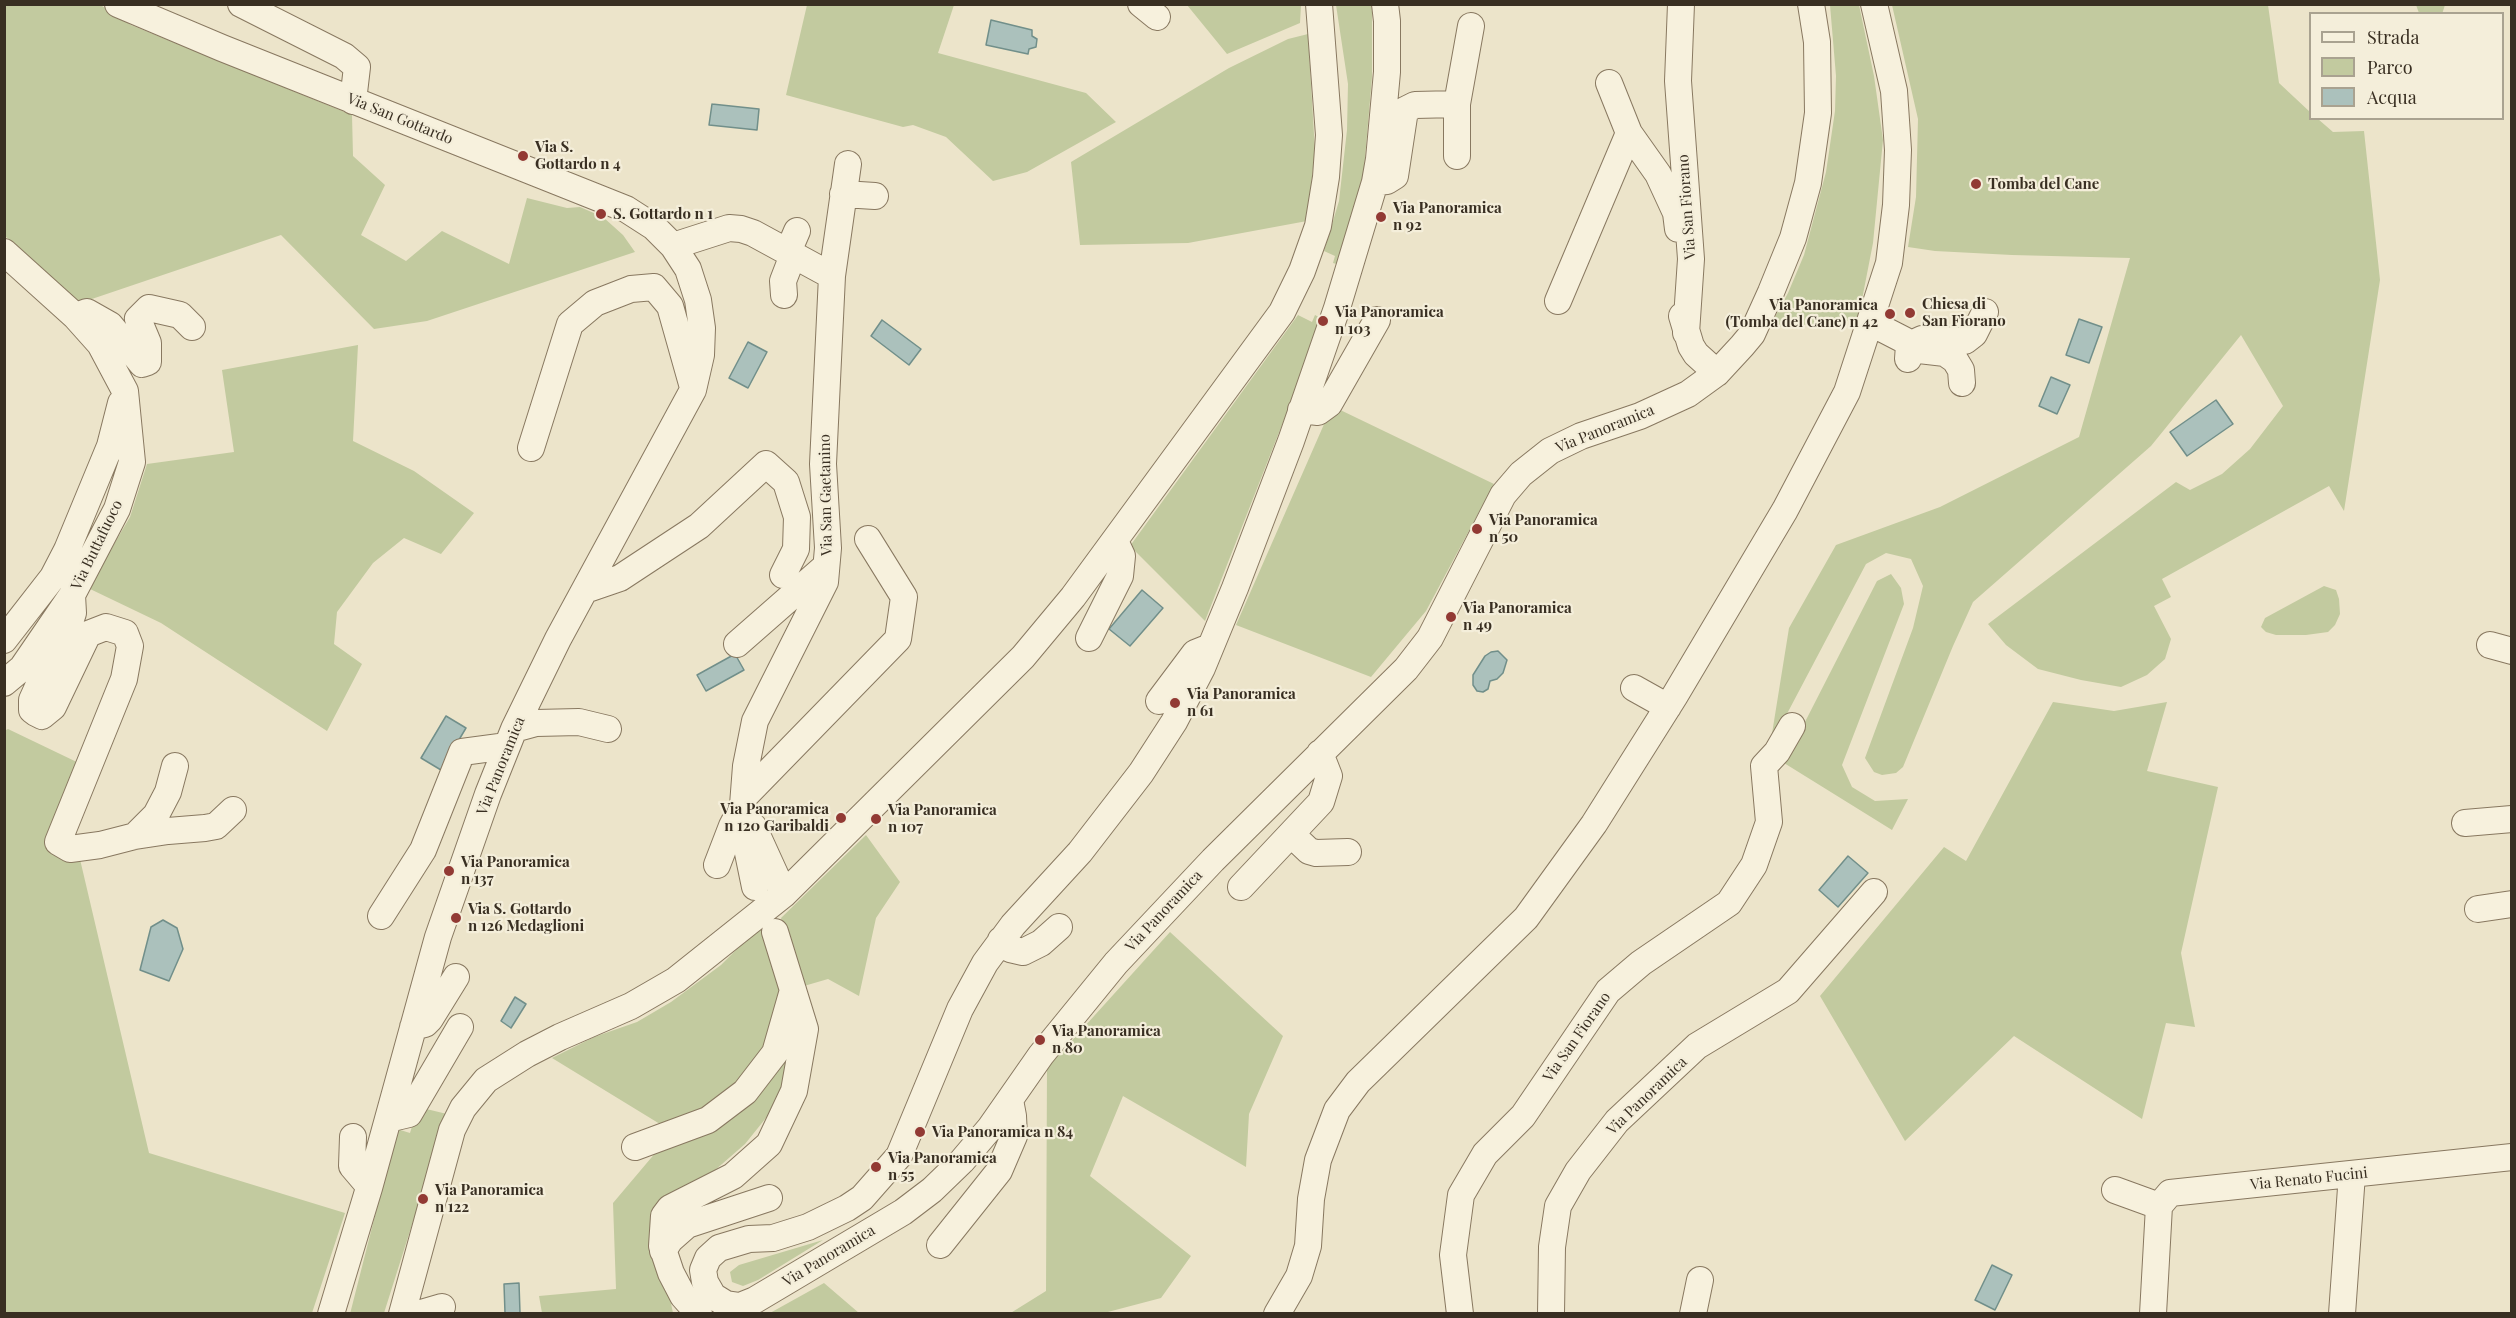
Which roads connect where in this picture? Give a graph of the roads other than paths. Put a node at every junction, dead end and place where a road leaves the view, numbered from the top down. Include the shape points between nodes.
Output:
1 (118, 4) edge
2 (241, 4) edge
3 (1319, 4) edge
4 (1385, 4) edge
5 (1681, 4) edge
6 (1811, 4) edge
7 (1874, 4) edge
8 (1471, 26) dead end
9 (1609, 83) dead end
10 (353, 100) junction
11 (1457, 104) junction
12 (1629, 133) junction
13 (1457, 156) dead end
14 (1375, 182) junction
15 (875, 196) dead end
16 (673, 246) junction
17 (793, 246) junction
18 (4, 252) edge
19 (832, 276) junction
20 (784, 295) dead end
21 (1558, 301) dead end
22 (1985, 312) dead end
23 (75, 316) junction
24 (1377, 320) dead end
25 (1871, 323) junction
26 (192, 327) dead end
27 (1686, 333) junction
28 (1908, 352) junction
29 (1717, 373) junction
30 (1962, 383) dead end
31 (693, 390) junction
32 (125, 391) junction
33 (1301, 410) junction
34 (531, 448) dead end
35 (868, 539) dead end
36 (1115, 541) junction
37 (827, 566) junction
38 (783, 575) dead end
39 (585, 590) junction
40 (72, 595) junction
41 (1089, 638) dead end
42 (4, 640) edge
43 (737, 644) dead end
44 (1210, 646) junction
45 (4, 683) edge
46 (1634, 688) dead end
47 (1159, 701) dead end
48 (1668, 707) junction
49 (1792, 726) dead end
50 (608, 729) dead end
51 (511, 738) junction
52 (1320, 753) junction
53 (175, 766) dead end
54 (743, 801) junction
55 (233, 810) dead end
56 (2511, 819) edge
57 (2465, 824) dead end
58 (1291, 834) junction
59 (135, 836) junction
60 (1348, 852) dead end
61 (717, 865) dead end
62 (755, 887) dead end
63 (1241, 887) dead end
64 (1874, 892) dead end
65 (784, 894) junction
66 (2511, 904) edge
67 (2478, 909) dead end
68 (381, 916) dead end
69 (1059, 927) dead end
70 (775, 932) dead end
71 (1001, 940) junction
72 (456, 977) dead end
73 (793, 990) junction
74 (413, 1027) junction
75 (460, 1027) dead end
76 (1010, 1100) junction
77 (388, 1119) junction
78 (354, 1137) dead end
79 (635, 1147) dead end
80 (2511, 1157) edge
81 (2352, 1174) junction
82 (369, 1186) junction
83 (2115, 1190) dead end
84 (769, 1198) dead end
85 (2159, 1206) junction
86 (940, 1245) dead end
87 (663, 1251) junction
88 (703, 1270) junction
89 (1700, 1280) dead end
90 (442, 1307) dead end
91 (688, 1308) edge
92 (410, 1313) edge
93 (331, 1314) edge
94 (1277, 1314) edge
95 (1460, 1314) edge
96 (1551, 1314) edge
97 (1693, 1314) edge
98 (2153, 1314) edge
99 (2342, 1314) edge

1 - 10 street, Via San Gottardo
2 - 10 street via 344,56 357,67
3 - 36 street via 1329,135 1318,226 1302,272 1282,312
4 - 14 street via 1387,72
5 - 27 street, Via San Fiorano via 1678,81 1692,259
6 - 29 street, Via Panoramica via 1817,42 1818,113 1808,183 1793,238 1752,334
7 - 25 street via 1894,91 1898,150 1889,263
8 - 11 street
9 - 12 street, Via San Fiorano
10 - 16 street, Via San Gottardo via 627,209
11 - 13 street
11 - 14 street via 1415,105 1405,110 1395,176
12 - 21 street
12 - 27 street, Via San Fiorano via 1658,174 1676,213
14 - 33 street
15 - 19 street, Via San Gaetanino via 845,179
16 - 17 street via 729,228
16 - 31 street, Via Panoramica via 688,269 702,328
17 - 19 street
17 - 20 street via 783,281
18 - 23 street, Via Buttafuoco
19 - 37 street, Via San Gaetanino via 823,464
22 - 28 street via 1974,334 1965,341 1922,339
23 - 26 street via 87,312 110,325 142,364 148,362 148,343 138,319 149,308 180,315
23 - 32 street, Via Buttafuoco via 100,344
24 - 33 street via 1329,404 1318,412
25 - 28 street via 1902,337
25 - 48 street via 1847,392 1785,510
27 - 29 street, Via San Fiorano via 1696,354
28 - 30 street via 1945,353 1955,360
29 - 52 street, Via Panoramica via 1640,416 1550,451 1521,474 1503,495 1430,638 1406,669
31 - 34 street via 670,306 654,287 631,289 595,303 570,324
31 - 39 street, Via Panoramica
32 - 40 street, Via Buttafuoco via 132,462 117,509
32 - 42 street via 110,446 67,550 53,577
33 - 44 street
35 - 54 street via 904,597 898,639
36 - 41 street via 1122,556 1120,576
36 - 65 street via 1023,657
37 - 43 street
37 - 54 street, Via San Gaetanino via 825,582 755,721
38 - 39 street via 796,549 797,517 786,482 766,464 699,526 620,578
39 - 51 street, Via Panoramica
40 - 45 street, Via Buttafuoco via 22,668
40 - 59 street via 74,613 68,631 52,656 32,700 32,710 42,716 52,707 88,634 106,627 125,633 130,646 124,680 58,842 70,849
44 - 47 street via 1195,653
44 - 71 street via 1174,722 1142,773 1080,852
46 - 48 street
48 - 94 street via 1594,824 1526,918 1358,1082 1337,1110 1318,1160 1308,1246 1299,1276
49 - 95 street, Via San Fiorano via 1778,752 1764,766 1769,822 1754,866 1729,903 1608,990 1523,1116 1485,1154 1461,1195 1453,1255
50 - 51 street via 579,722 536,723
51 - 68 street via 462,752 423,850
51 - 74 street, Via Panoramica via 452,898
52 - 58 street via 1329,776 1321,802
52 - 76 street, Via Panoramica via 1116,963 1041,1055
53 - 59 street via 156,815
54 - 61 street
54 - 62 street, Via San Gaetanino
54 - 65 street, Via San Gaetanino
55 - 59 street via 216,826
56 - 57 street
58 - 60 street via 1316,853
58 - 63 street
64 - 96 street, Via Panoramica via 1788,991 1697,1046 1617,1121 1578,1171 1558,1206 1552,1246
65 - 92 street via 676,980 631,1006 560,1036 486,1080 463,1108 452,1130
66 - 67 street
69 - 71 street via 1023,952 1011,949
70 - 73 street
71 - 88 street via 960,1009 899,1156 862,1198 808,1227 719,1248 708,1258
72 - 74 street via 430,1019
73 - 79 street via 775,1053 745,1092 708,1120
73 - 87 street via 805,1029 795,1091 769,1144 733,1176 670,1208 663,1216
74 - 77 street, Via Panoramica
75 - 77 street via 409,1114
76 - 86 street via 1014,1136 999,1171
76 - 88 street, Via Panoramica via 962,1161 932,1190 903,1212 755,1300 740,1306 726,1304 713,1296
77 - 82 street, Via Panoramica
78 - 82 street via 352,1166
80 - 81 street, Via Renato Fucini
81 - 85 street, Via Renato Fucini via 2170,1193
81 - 99 street
82 - 93 street, Via Panoramica
83 - 85 street
84 - 87 street via 687,1224
85 - 98 street
87 - 91 street
88 - 91 street via 692,1276
89 - 97 street
90 - 92 street

